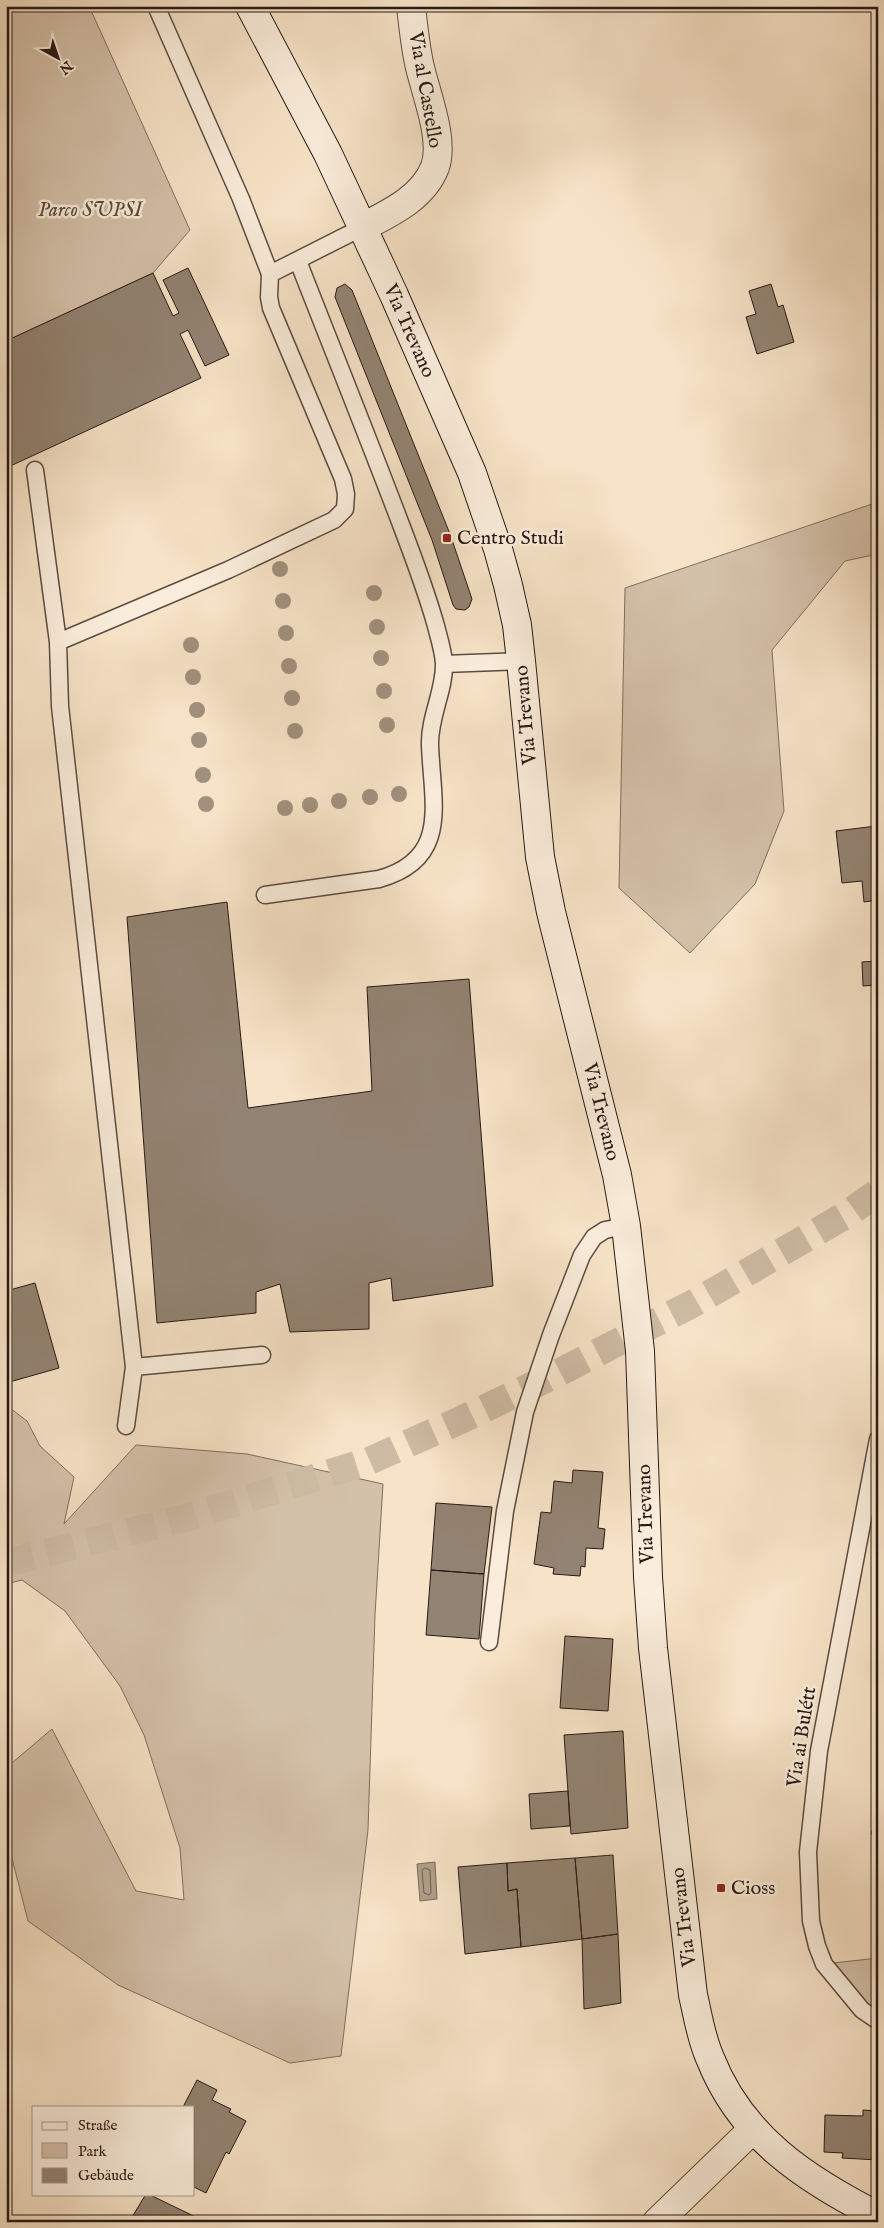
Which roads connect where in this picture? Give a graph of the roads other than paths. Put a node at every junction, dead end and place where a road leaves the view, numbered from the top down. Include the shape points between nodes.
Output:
1 (156, 6) edge
2 (250, 6) edge
3 (411, 6) edge
4 (363, 227) junction
5 (298, 261) junction
6 (270, 274) junction
7 (35, 470) dead end
8 (58, 642) junction
9 (521, 661) junction
10 (444, 664) junction
11 (265, 894) dead end
12 (626, 1226) junction
13 (262, 1355) dead end
14 (134, 1367) junction
15 (126, 1426) dead end
16 (878, 1439) edge
17 (489, 1642) dead end
18 (878, 2021) edge
19 (753, 2129) junction
20 (878, 2216) edge
21 (656, 2222) edge

1 - 6 lane via 230,171
2 - 4 main road, Via Trevano
3 - 4 main road, Via al Castello via 438,158 429,178 408,201
4 - 5 lane
4 - 9 main road, Via Trevano via 472,473 501,558 517,625
5 - 6 lane
5 - 10 lane via 422,579
6 - 8 lane via 268,292 271,308 342,480 346,509 334,520 228,570
7 - 8 lane
8 - 14 lane via 60,706
9 - 10 lane
9 - 12 main road, Via Trevano via 540,857 550,912 617,1175
10 - 11 lane via 430,737 433,824 420,858 398,874 380,879
12 - 17 lane via 606,1230 594,1237 582,1255 525,1412 505,1511
12 - 19 main road, Via Trevano via 640,1351 653,1648 693,1995 713,2066
13 - 14 lane
14 - 15 lane
16 - 18 lane, Via ai Bulétt via 819,1751 808,1862 811,1921 824,1964 862,2010
19 - 20 main road, Via Trevano via 803,2173
19 - 21 main road

